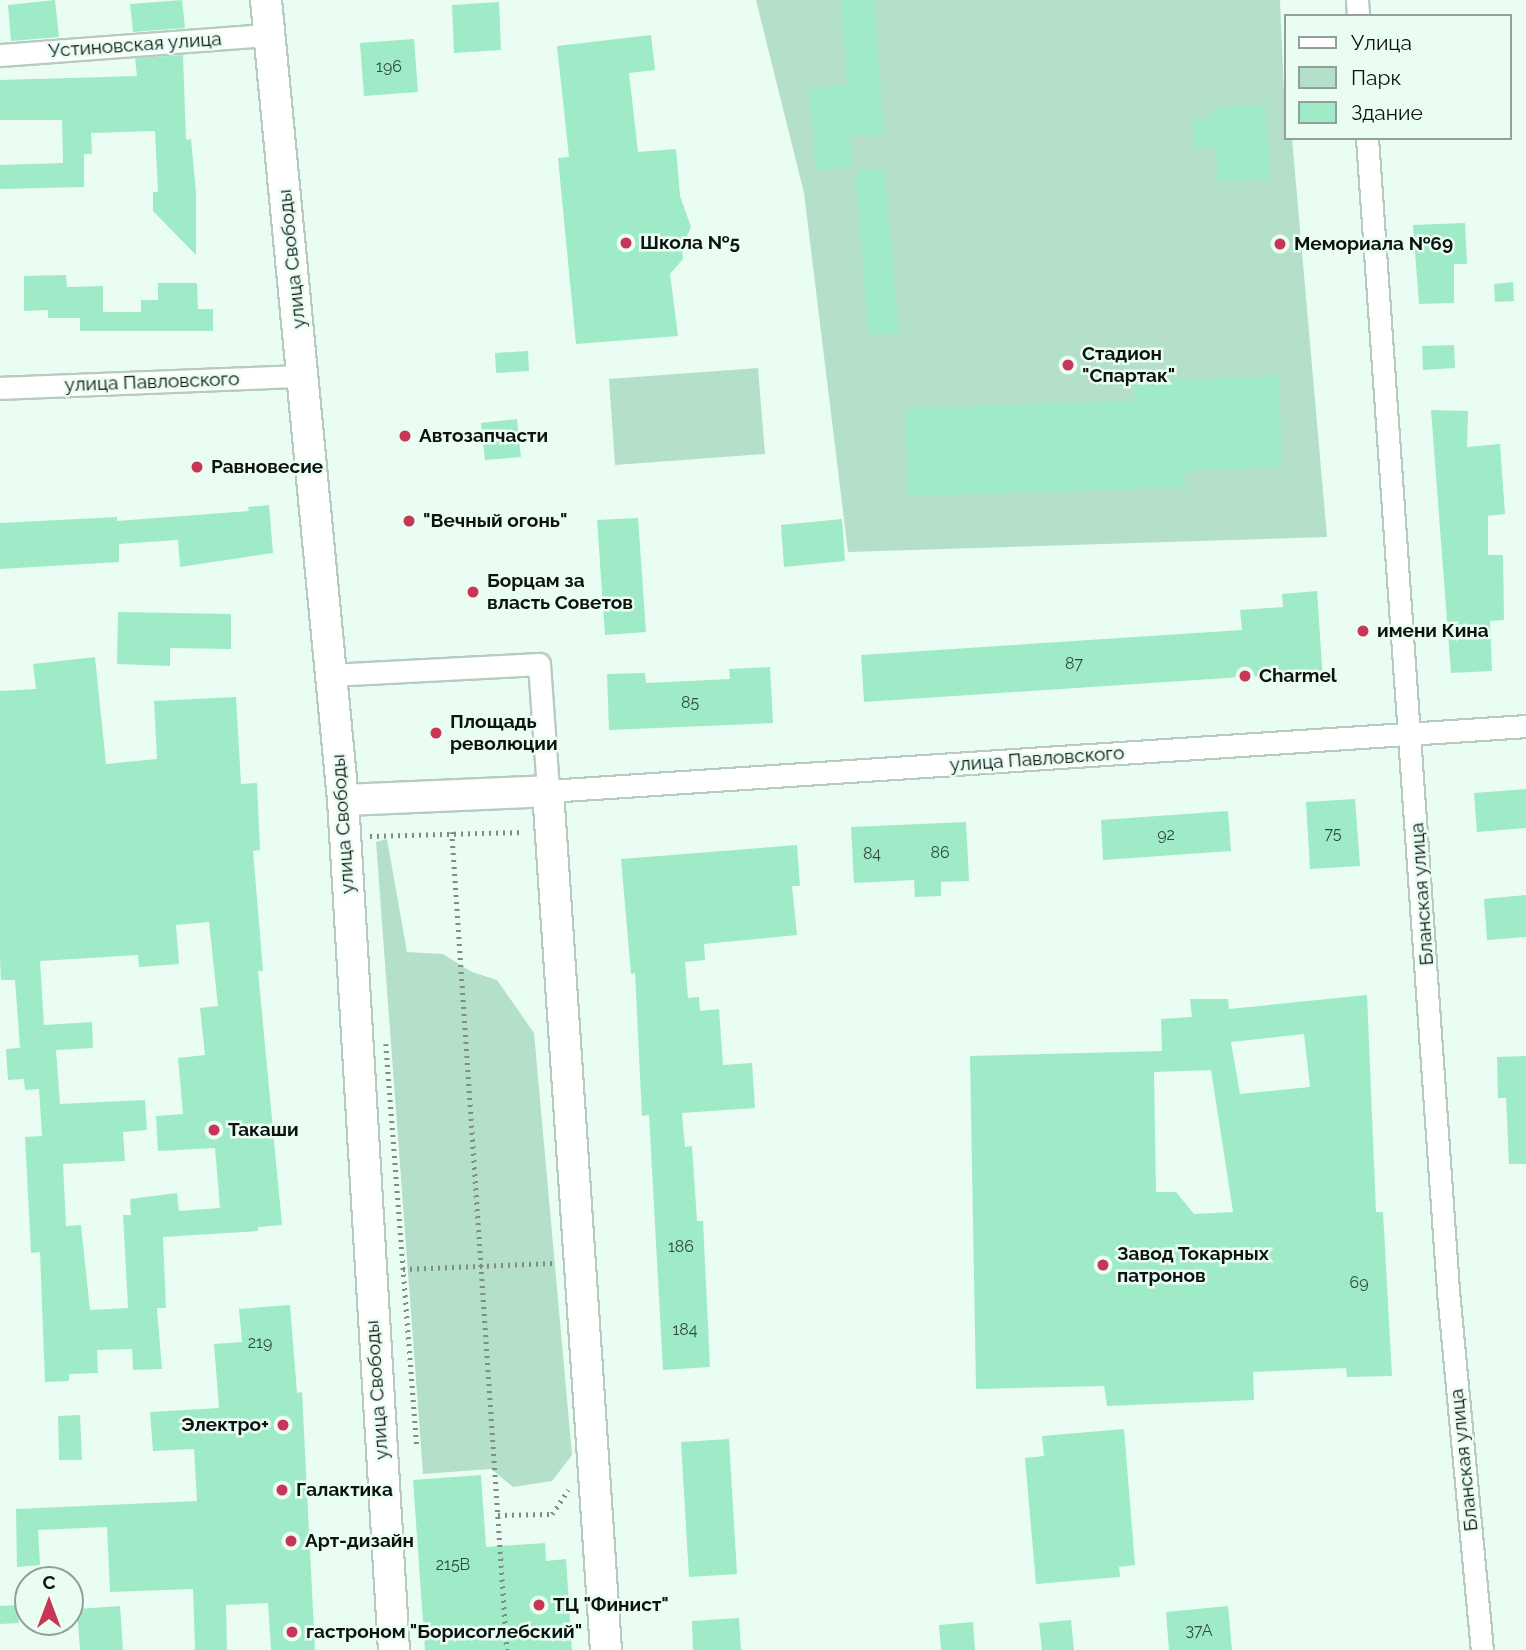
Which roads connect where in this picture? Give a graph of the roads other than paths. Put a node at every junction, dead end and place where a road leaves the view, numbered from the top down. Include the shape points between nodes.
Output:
1 (266, 0) edge
2 (269, 36) junction
3 (0, 55) edge
4 (1367, 140) edge
5 (303, 376) junction
6 (0, 388) edge
7 (331, 675) junction
8 (1526, 726) edge
9 (1412, 734) junction
10 (548, 791) junction
11 (342, 800) junction
12 (394, 1650) edge
13 (606, 1650) edge
14 (1482, 1650) edge

1 - 2 main road, улица Свободы
2 - 3 street, Устиновская улица
2 - 5 main road, улица Свободы
4 - 9 street, Бланская улица
5 - 6 street, улица Павловского
5 - 7 main road, улица Свободы
7 - 10 street via 540,664
7 - 11 main road, улица Свободы
8 - 9 street, улица Павловского
9 - 10 street, улица Павловского
9 - 14 street, Бланская улица via 1448,1291
10 - 11 main road
10 - 13 main road
11 - 12 main road, улица Свободы

